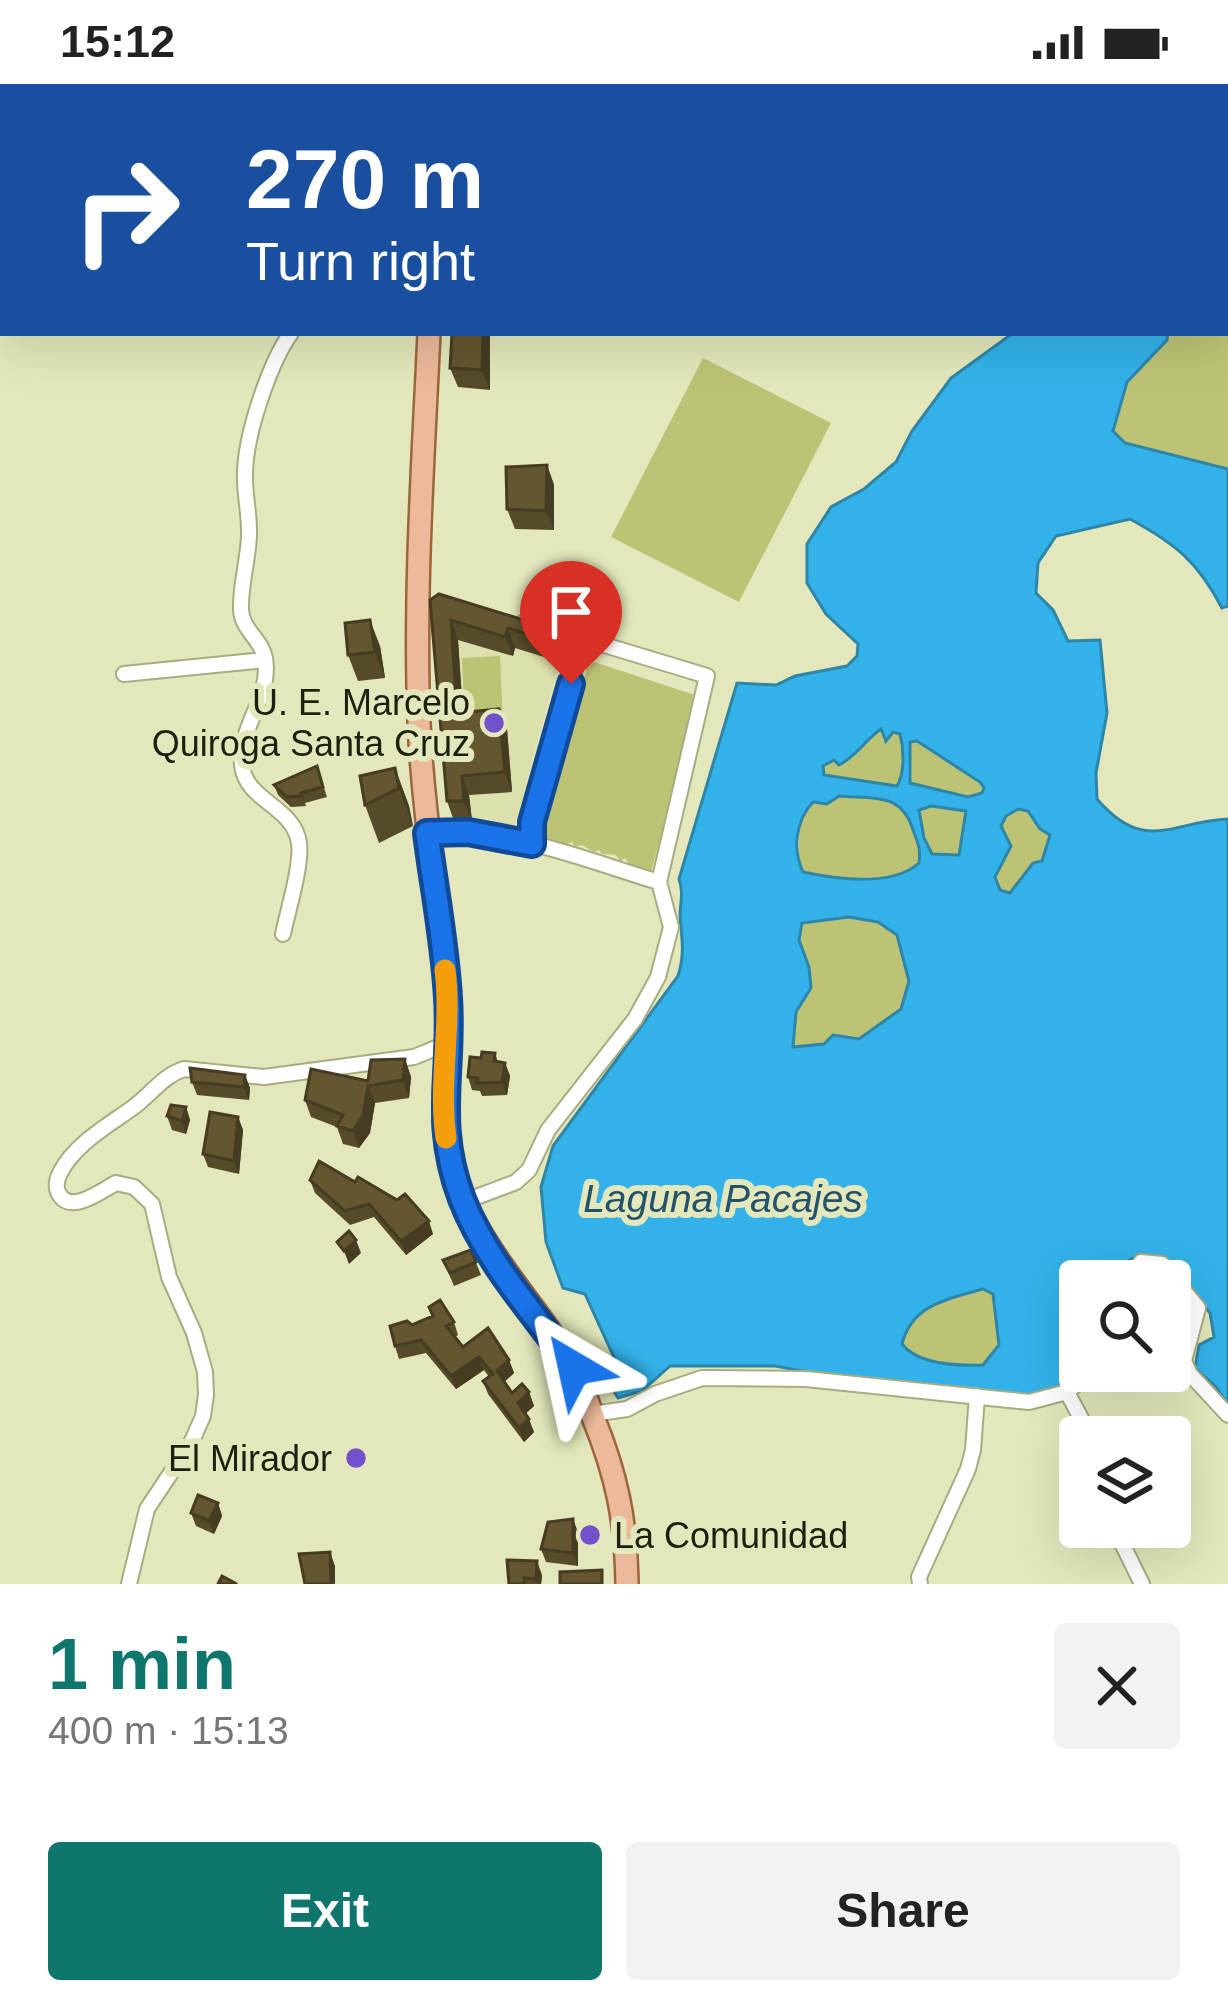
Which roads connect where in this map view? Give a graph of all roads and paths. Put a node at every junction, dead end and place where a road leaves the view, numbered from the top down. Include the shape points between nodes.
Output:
1 (290, 336) edge
2 (429, 336) edge
3 (500, 613) edge
4 (584, 638) junction
5 (265, 660) junction
6 (124, 674) dead end
7 (427, 833) junction
8 (532, 844) junction
9 (659, 882) junction
10 (284, 934) dead end
11 (448, 1042) junction
12 (463, 1202) junction
13 (1191, 1299) edge
14 (1191, 1334) edge
15 (1191, 1375) edge
16 (1066, 1392) joint
17 (977, 1396) junction
18 (592, 1414) junction
19 (1228, 1415) edge
20 (1079, 1416) edge
21 (1124, 1548) edge
22 (129, 1584) edge
23 (627, 1584) edge
24 (920, 1584) edge
25 (1142, 1584) edge

1 - 5 street via 244,467 250,526 241,611
2 - 7 main road via 419,726
3 - 4 street
4 - 8 street
4 - 9 street via 707,676
5 - 6 street
5 - 10 street via 242,771 252,791 294,827 300,846
7 - 8 street
7 - 11 main road
8 - 9 street
9 - 12 street via 670,927 658,977 635,1019 548,1130 529,1170
11 - 12 main road via 443,1118
11 - 22 street via 414,1057 293,1075 172,1072 62,1169 56,1185 69,1202 116,1183 146,1194 205,1372 203,1416 147,1509
12 - 18 main road via 493,1258 574,1368
13 - 14 street via 1198,1308
15 - 19 street
16 - 17 street via 1029,1402
16 - 20 street
17 - 18 street via 702,1378 627,1409
17 - 24 street via 974,1450
18 - 23 main road via 625,1515
21 - 25 street

